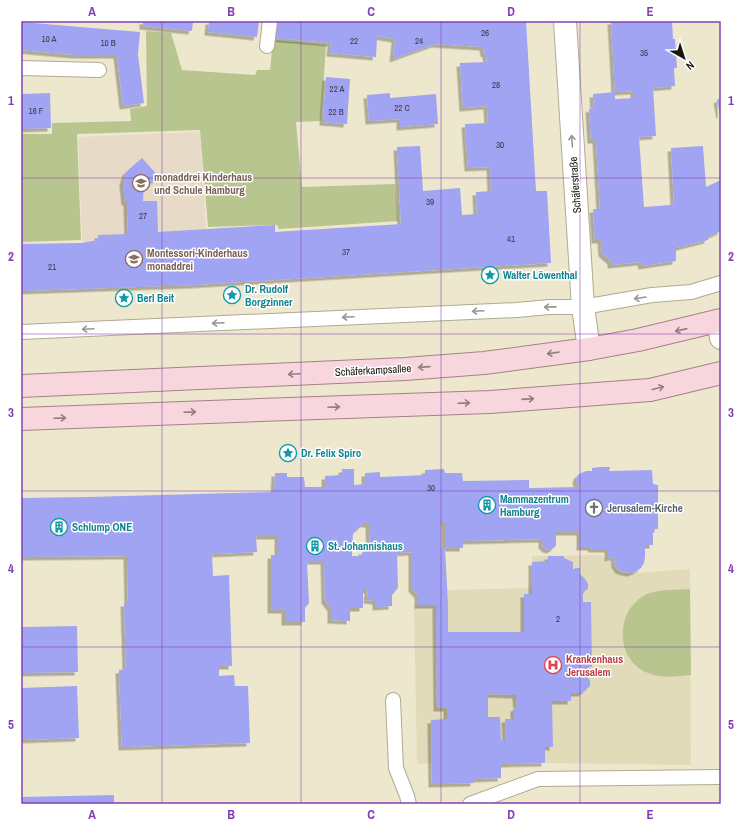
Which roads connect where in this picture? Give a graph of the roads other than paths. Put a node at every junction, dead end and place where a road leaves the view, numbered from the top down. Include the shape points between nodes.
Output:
1 (270, 21) edge
2 (565, 21) edge
3 (267, 46) dead end
4 (21, 68) edge
5 (99, 70) dead end
6 (721, 283) edge
7 (583, 307) junction
8 (720, 326) edge
9 (21, 332) edge
10 (589, 349) junction
11 (721, 373) edge
12 (21, 386) edge
13 (21, 419) edge
14 (393, 700) dead end
15 (721, 777) edge
16 (409, 804) edge
17 (470, 804) edge

1 - 3 lane
7 -> 2 street, Schäferstraße
4 - 5 lane
6 -> 7 lane via 691,292 652,295
7 -> 9 lane
7 - 10 street, Schäferstraße
8 -> 10 main road, Schäferkampsallee
10 -> 12 main road, Schäferkampsallee via 484,363 405,369
13 -> 11 main road via 490,402 650,390
14 - 16 lane via 396,768
15 - 17 lane via 538,779

